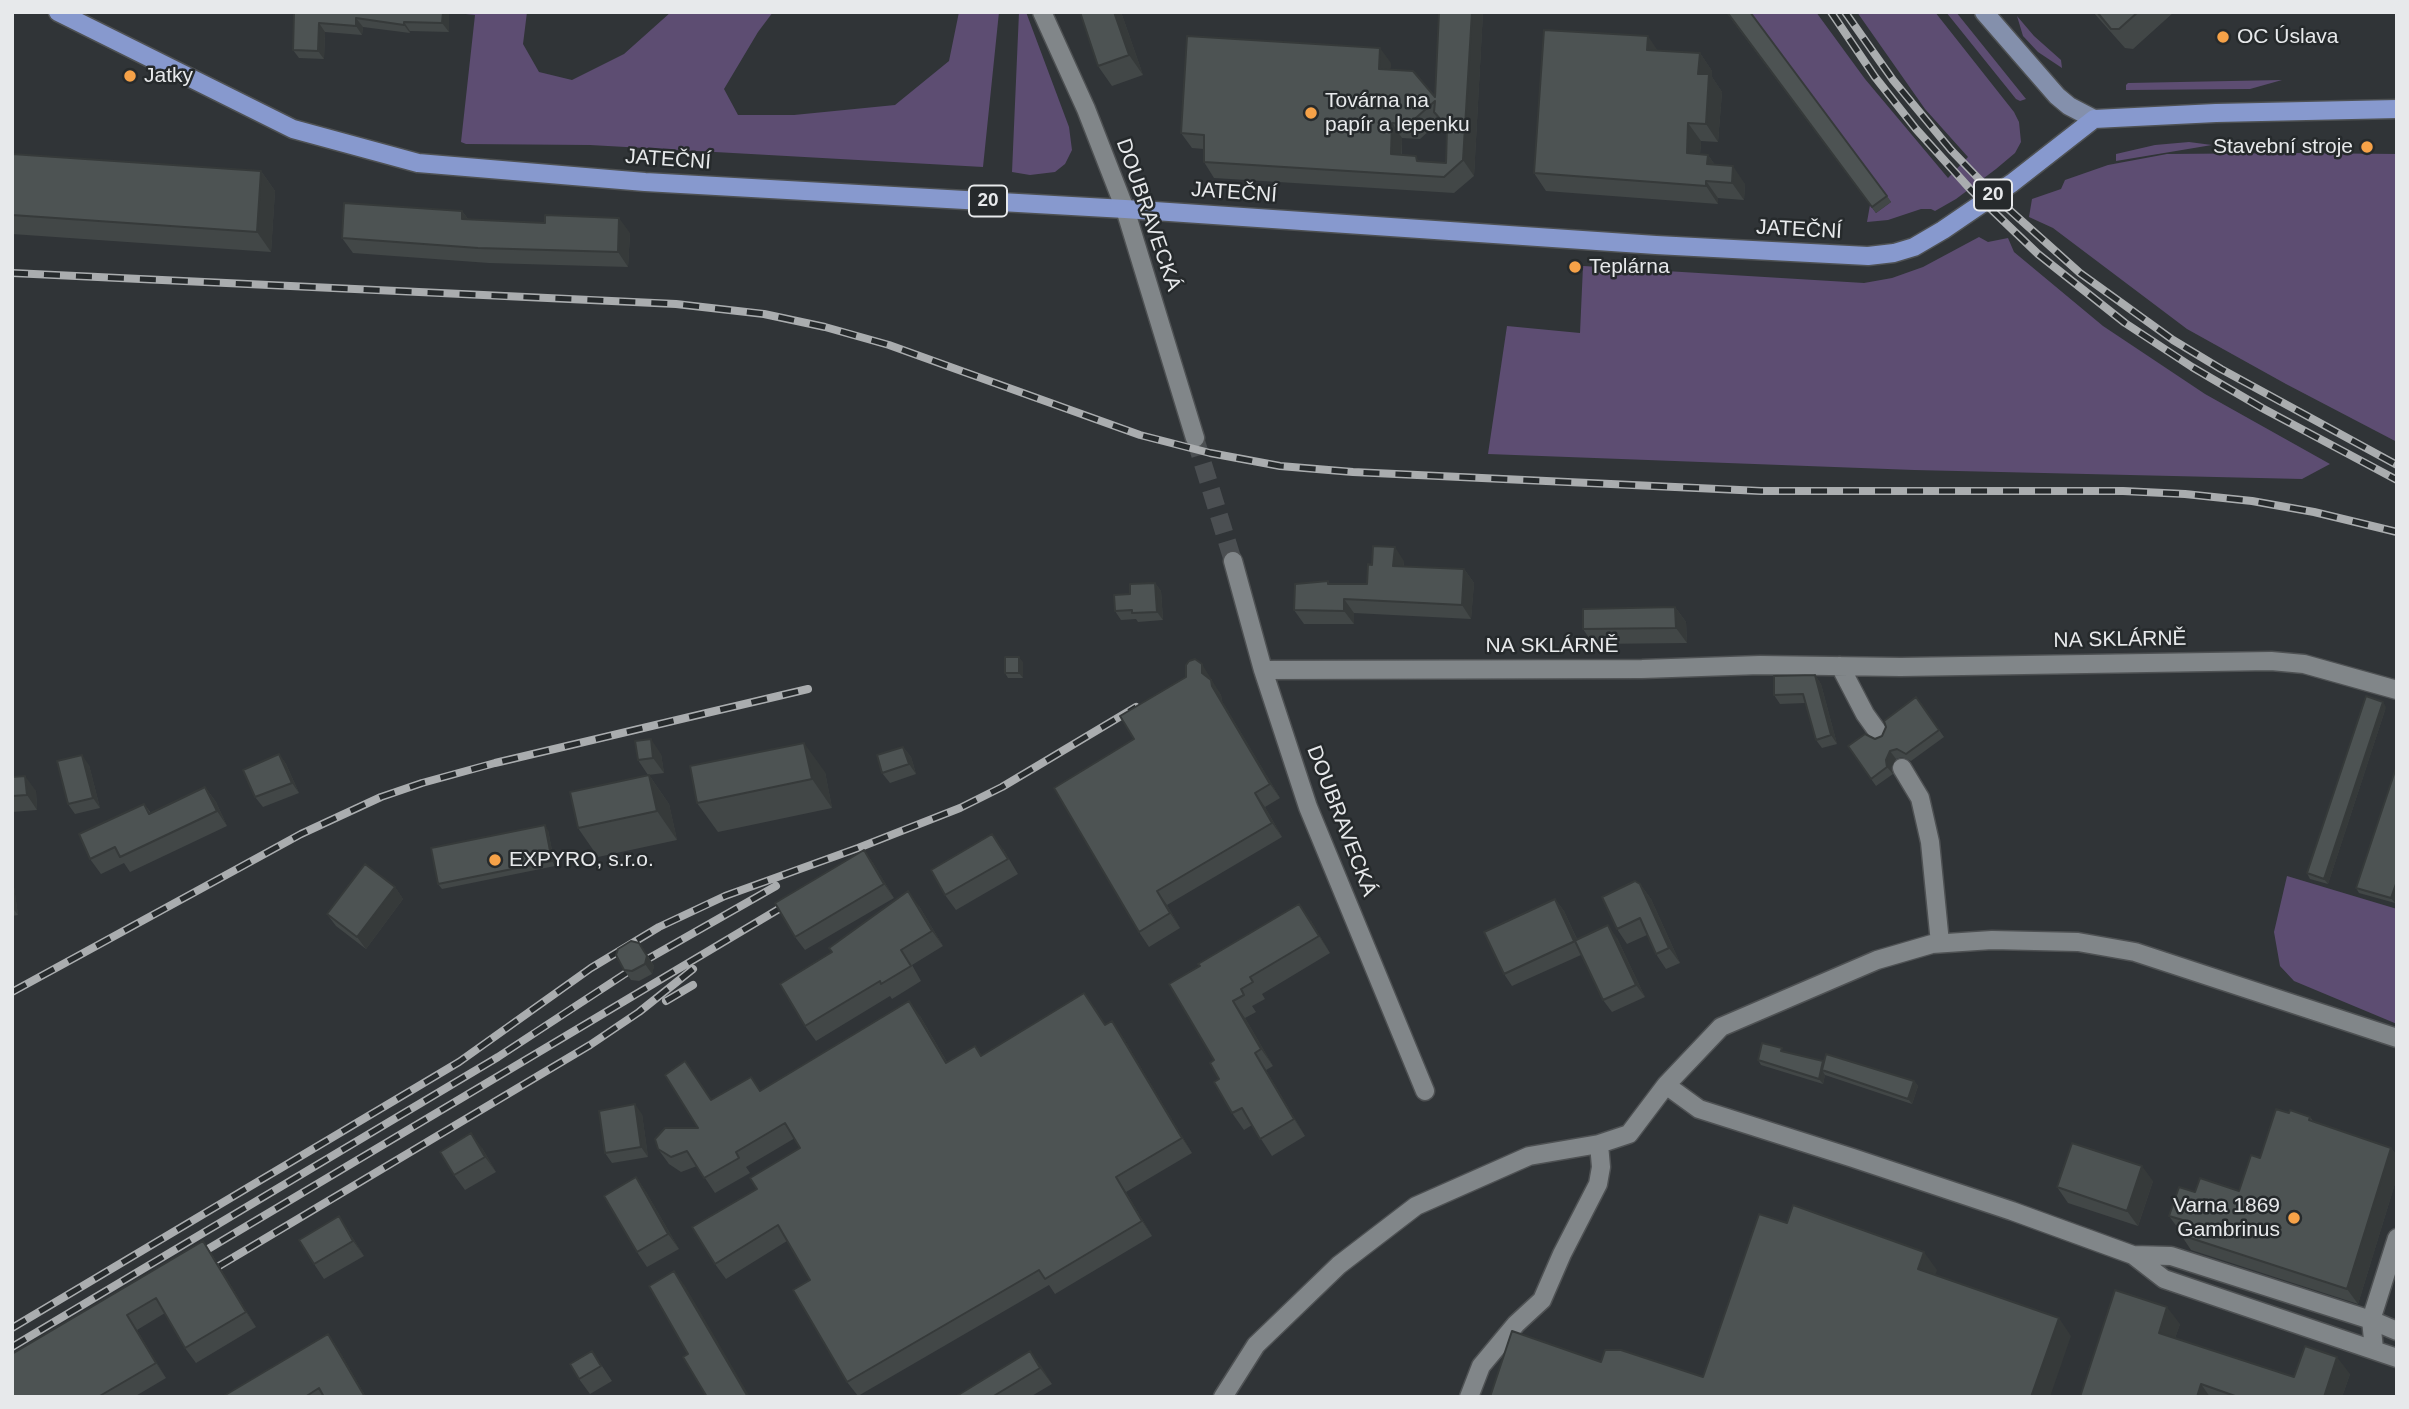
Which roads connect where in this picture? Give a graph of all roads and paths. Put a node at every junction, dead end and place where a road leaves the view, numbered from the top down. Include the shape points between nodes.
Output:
1 (58, 12) edge
2 (1042, 12) edge
3 (1984, 12) edge
4 (2397, 109) edge
5 (2094, 119) junction
6 (1125, 209) junction
7 (1195, 438) tunnel mouth
8 (1233, 562) tunnel mouth
9 (1840, 666) junction
10 (1263, 670) junction
11 (2397, 690) edge
12 (1880, 735) edge
13 (1902, 768) dead end
14 (1940, 943) junction
15 (2397, 1038) edge
16 (1667, 1085) junction
17 (1425, 1091) dead end
18 (1599, 1144) junction
19 (2397, 1238) edge
20 (2133, 1255) junction
21 (2371, 1320) junction
22 (2397, 1331) edge
23 (2374, 1349) junction
24 (2397, 1358) edge
25 (1223, 1397) edge
26 (1469, 1397) edge

1 - 6 main road, JATEČNÍ / 20 via 293,129 418,163 645,182
2 - 6 street, DOUBRAVECKÁ
3 - 5 street via 2057,96
4 - 5 main road
5 - 6 main road, JATEČNÍ / 20 via 1943,230 1913,247 1868,256
6 - 7 street, DOUBRAVECKÁ
8 - 10 street, DOUBRAVECKÁ
9 - 10 street, NA SKLÁRNĚ
9 - 11 street, NA SKLÁRNĚ via 2271,661 2304,664
9 - 12 street
10 - 17 street, DOUBRAVECKÁ via 1308,807
13 - 14 street via 1920,798 1930,842
14 - 15 street via 2078,942 2135,952
14 - 16 street via 1877,960 1720,1027
16 - 18 street via 1629,1134
16 - 20 street via 1699,1109
18 - 25 street via 1529,1156 1416,1206 1339,1265 1256,1345
18 - 26 street via 1598,1184 1542,1300 1481,1366
19 - 21 street
20 - 21 street via 2171,1256
20 - 23 street via 2164,1279
21 - 22 street
21 - 23 street
23 - 24 street

